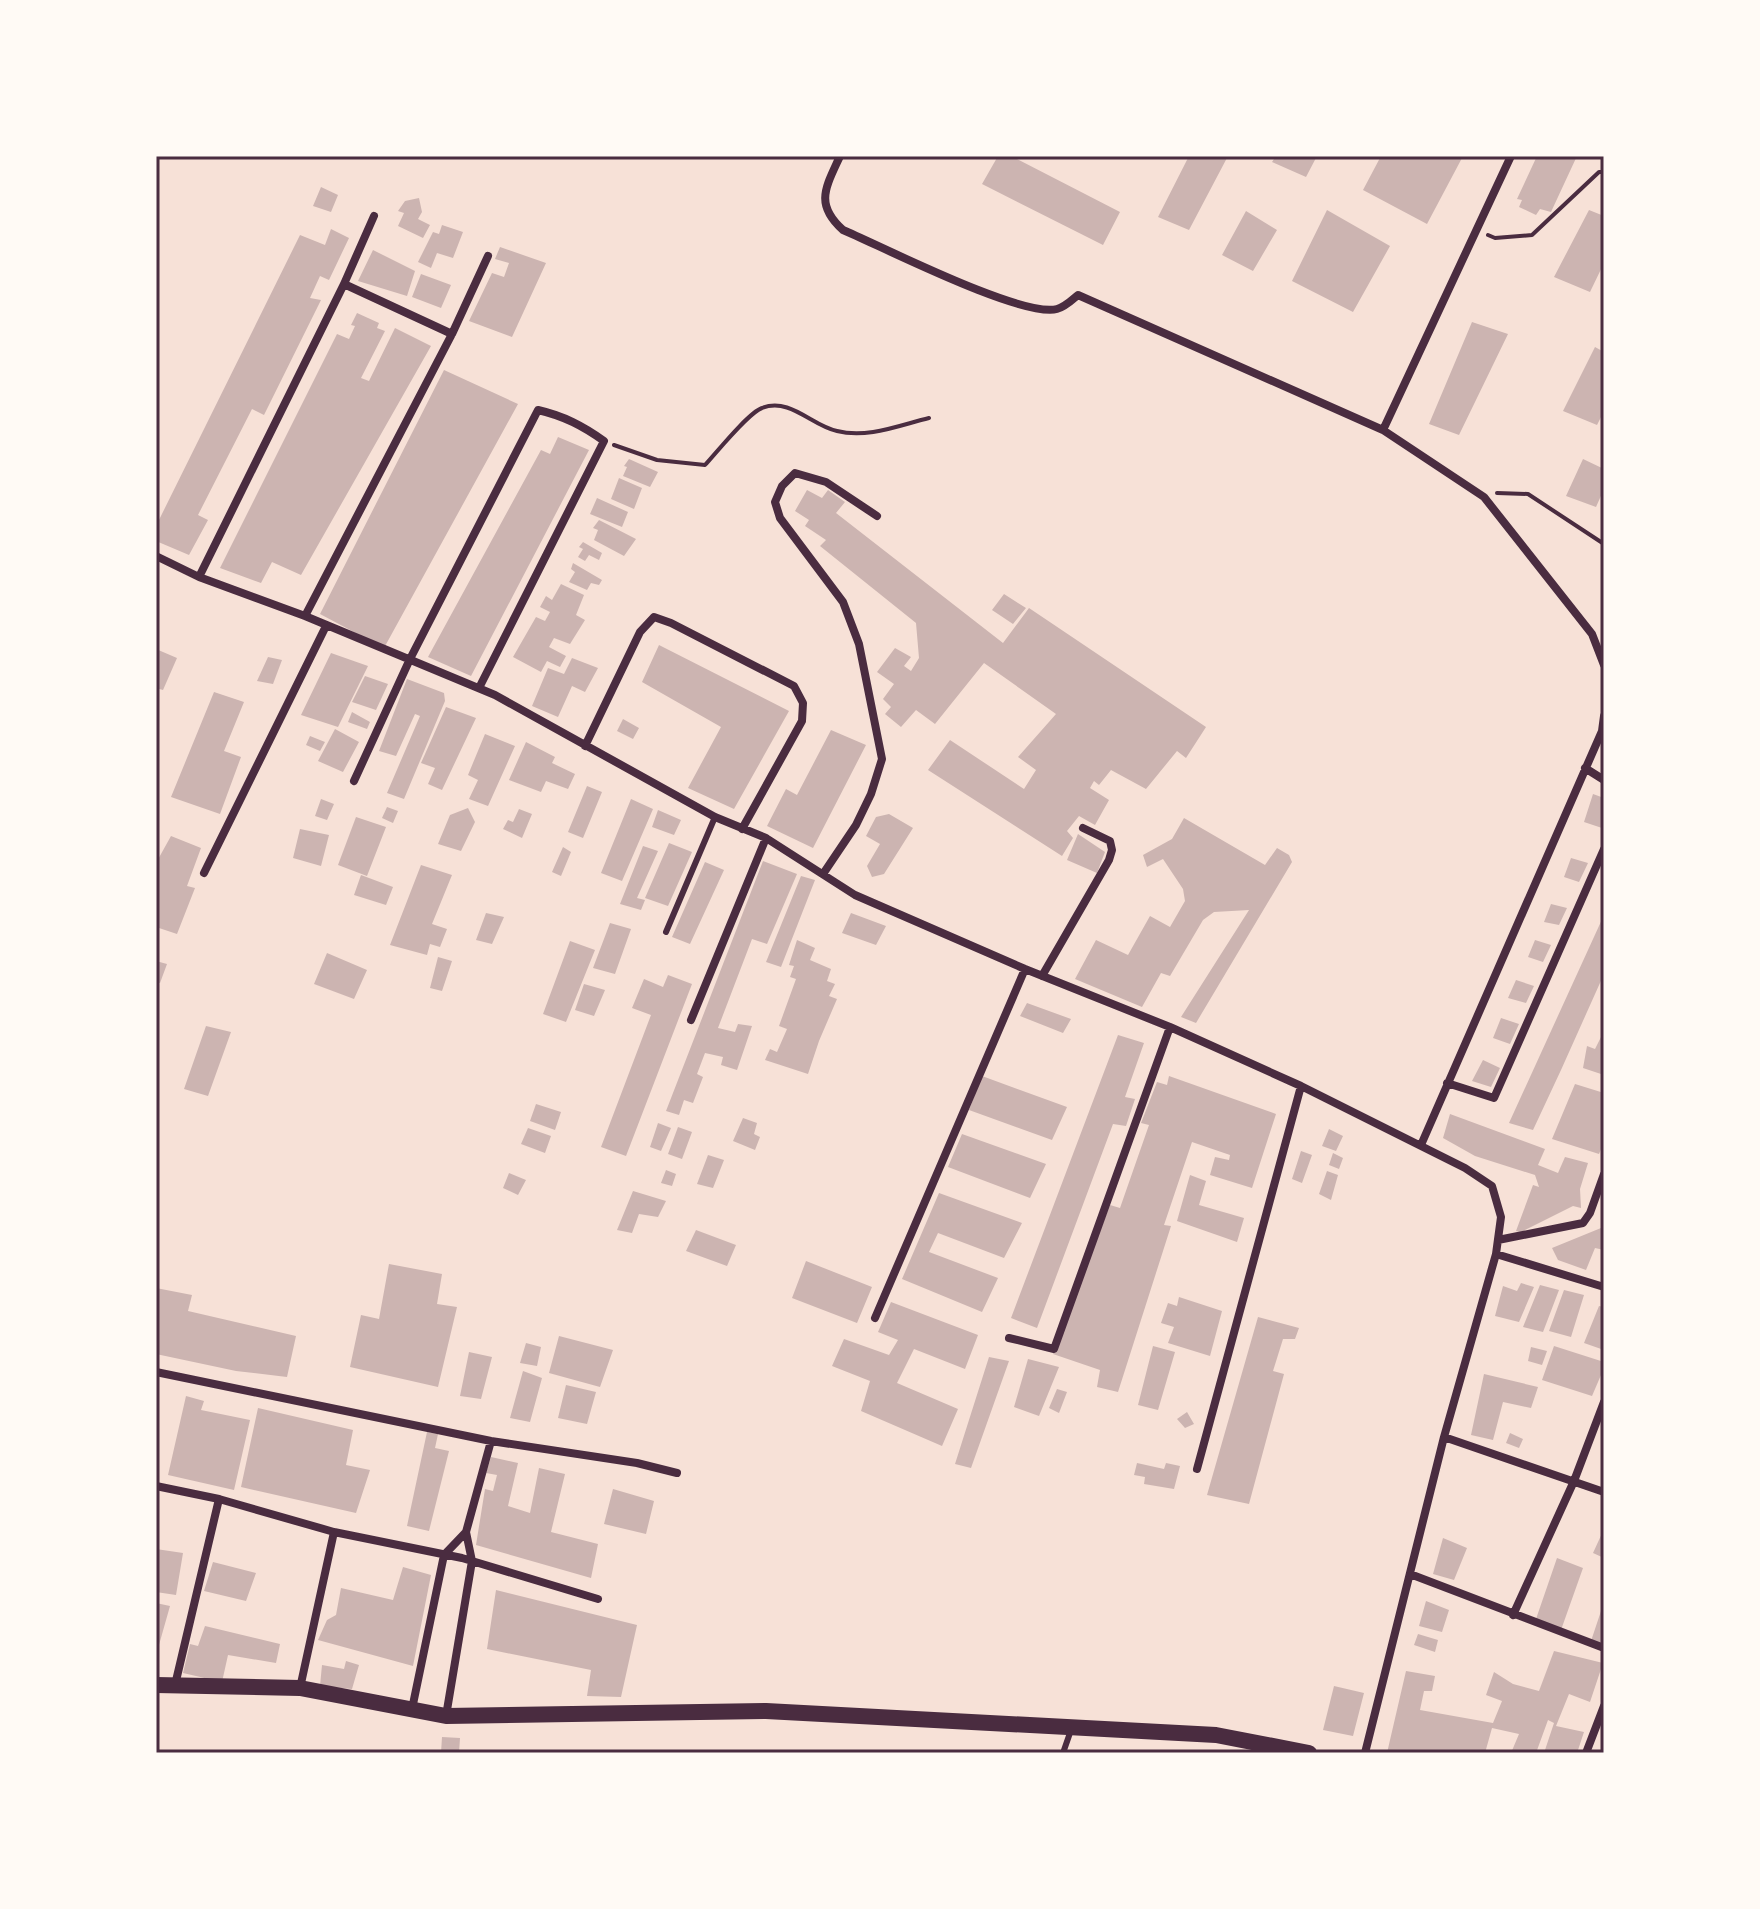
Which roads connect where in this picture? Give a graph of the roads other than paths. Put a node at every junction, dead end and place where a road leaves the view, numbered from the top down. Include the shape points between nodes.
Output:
1 (840, 156) edge
2 (1511, 156) edge
3 (374, 216) dead end
4 (488, 256) dead end
5 (344, 284) junction
6 (452, 334) junction
7 (1383, 430) junction
8 (877, 516) dead end
9 (156, 556) edge
10 (199, 577) junction
11 (305, 616) junction
12 (326, 626) junction
13 (410, 659) junction
14 (1604, 665) edge
15 (479, 688) junction
16 (1604, 716) edge
17 (585, 746) junction
18 (1585, 768) junction
19 (1604, 780) edge
20 (354, 781) dead end
21 (715, 817) junction
22 (1083, 828) dead end
23 (742, 829) junction
24 (766, 838) junction
25 (1604, 849) edge
26 (204, 873) dead end
27 (823, 874) junction
28 (666, 932) dead end
29 (1025, 969) junction
30 (1042, 976) junction
31 (691, 1020) dead end
32 (1170, 1027) junction
33 (1447, 1083) junction
34 (1301, 1086) junction
35 (1421, 1145) junction
36 (1604, 1174) edge
37 (1498, 1240) junction
38 (1496, 1254) junction
39 (1604, 1287) edge
40 (875, 1318) dead end
41 (1009, 1338) dead end
42 (156, 1372) edge
43 (1604, 1402) edge
44 (1444, 1437) junction
45 (491, 1441) junction
46 (1197, 1469) dead end
47 (677, 1473) dead end
48 (1574, 1481) junction
49 (156, 1486) edge
50 (1604, 1492) edge
51 (219, 1499) junction
52 (334, 1532) junction
53 (466, 1532) junction
54 (444, 1555) junction
55 (472, 1561) junction
56 (1410, 1574) junction
57 (598, 1599) dead end
58 (1513, 1615) junction
59 (1604, 1648) edge
60 (156, 1685) edge
61 (174, 1686) junction
62 (300, 1688) junction
63 (1604, 1706) edge
64 (412, 1709) junction
65 (446, 1716) junction
66 (1071, 1727) junction
67 (1063, 1753) edge
68 (1309, 1753) edge
69 (1365, 1753) edge
70 (1586, 1753) edge

1 - 7 street via 825,207 843,230 1012,305 1058,309 1078,295
2 - 7 street
3 - 5 street
4 - 6 street
5 - 6 street
5 - 10 street
6 - 11 street
7 - 14 street via 1484,497 1592,634
8 - 27 street via 826,482 795,473 775,502 780,518 843,602 859,644 882,759 856,825
9 - 10 street
10 - 11 street
11 - 12 street
12 - 13 street
12 - 26 street
13 - 15 street
13 - 15 street via 538,410 578,423 604,441
13 - 20 street
15 - 17 street
16 - 18 street
17 - 21 street
17 - 23 street via 640,632 654,617 794,686 803,703 802,721
18 - 19 street
18 - 33 street
21 - 23 street
21 - 28 lane
22 - 30 street via 1110,841 1112,850
23 - 24 street
24 - 27 street
24 - 31 street
25 - 33 street via 1494,1098
27 - 29 street via 855,895
29 - 30 street
29 - 40 street
30 - 32 street
32 - 34 street
32 - 41 street via 1054,1349
33 - 35 street
34 - 35 street
34 - 46 street
35 - 37 street via 1492,1186 1501,1217
36 - 37 street via 1583,1223
37 - 38 street
38 - 39 street
38 - 44 street
42 - 45 street
43 - 48 street
44 - 48 street
44 - 56 street
45 - 47 street
45 - 53 street
48 - 50 street
48 - 58 street
49 - 51 street
51 - 52 street
51 - 61 street
52 - 54 street
52 - 62 street
53 - 54 street
53 - 55 street
54 - 55 street
54 - 64 street
55 - 57 street
55 - 65 street
56 - 58 street
56 - 69 street
58 - 59 street
60 - 61 main road
61 - 62 main road
62 - 64 main road
63 - 70 street
64 - 65 main road
65 - 66 main road via 766,1711
66 - 67 lane
66 - 68 main road via 1216,1735

